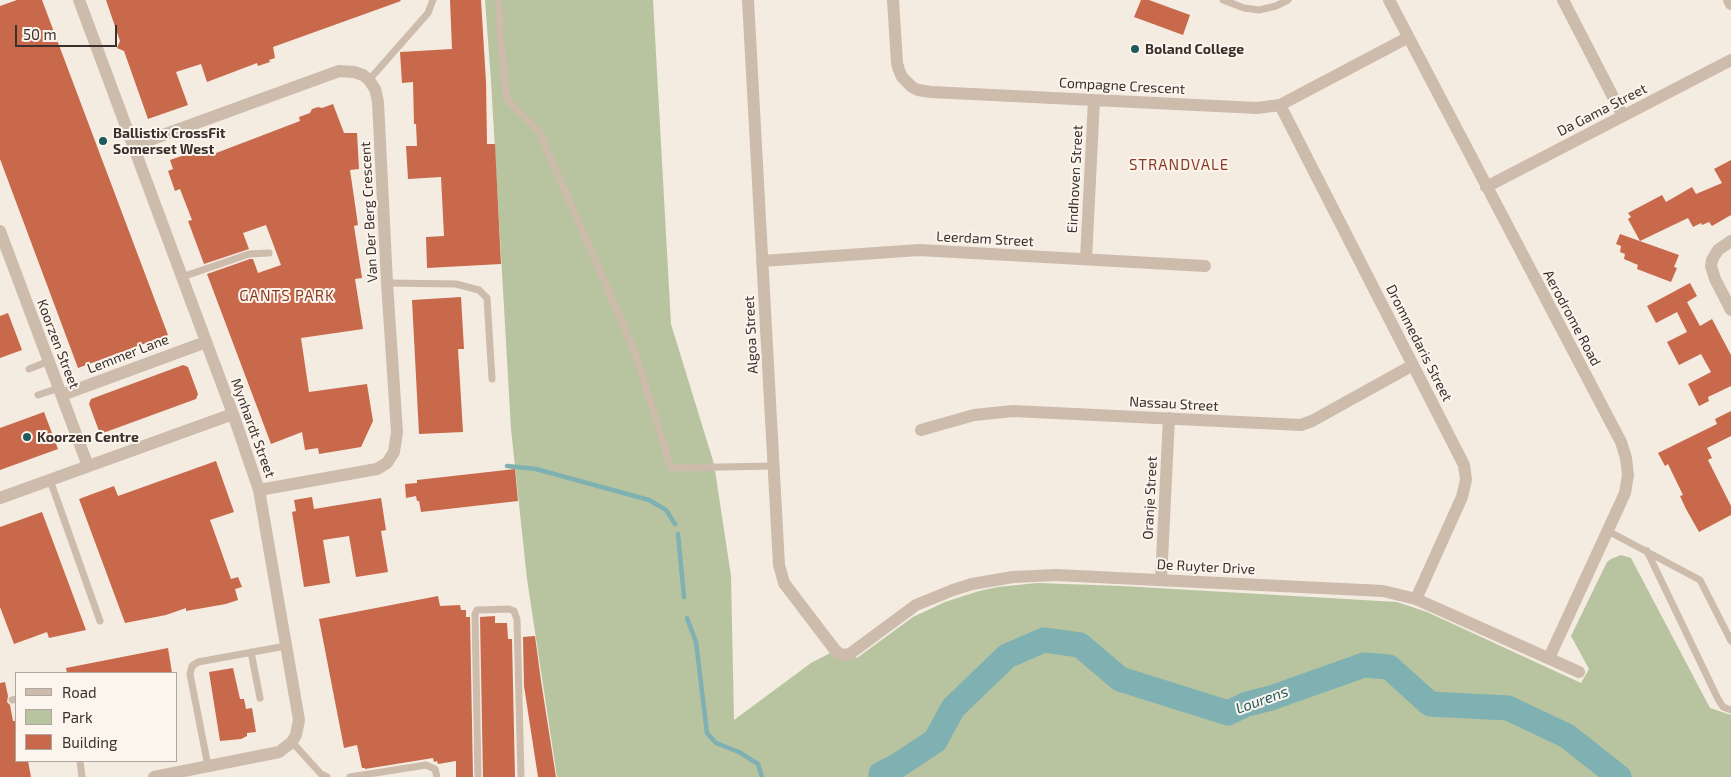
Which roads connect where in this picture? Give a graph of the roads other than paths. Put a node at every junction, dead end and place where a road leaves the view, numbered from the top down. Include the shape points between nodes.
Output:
1 (79, 0) edge
2 (433, 0) edge
3 (499, 0) edge
4 (748, 0) edge
5 (893, 0) edge
6 (1222, 0) edge
7 (1288, 0) edge
8 (1388, 0) edge
9 (1563, 0) edge
10 (1729, 0) edge
11 (1731, 4) edge
12 (1407, 38) junction
13 (1731, 60) edge
14 (370, 80) junction
15 (1094, 100) junction
16 (1280, 105) junction
17 (1623, 116) junction
18 (133, 146) junction
19 (1486, 187) junction
20 (0, 232) edge
21 (1731, 241) edge
22 (270, 253) dead end
23 (1086, 259) junction
24 (762, 261) junction
25 (1205, 266) dead end
26 (182, 277) junction
27 (387, 283) junction
28 (1731, 310) edge
29 (206, 342) junction
30 (49, 361) junction
31 (1414, 365) junction
32 (29, 368) dead end
33 (492, 379) dead end
34 (60, 392) junction
35 (38, 395) dead end
36 (233, 414) junction
37 (1170, 418) junction
38 (921, 430) dead end
39 (88, 466) junction
40 (773, 466) junction
41 (50, 480) junction
42 (259, 490) junction
43 (0, 498) edge
44 (1608, 531) junction
45 (1647, 551) junction
46 (1161, 580) junction
47 (1416, 599) junction
48 (100, 621) dead end
49 (1731, 641) edge
50 (286, 646) junction
51 (835, 650) joint
52 (251, 652) junction
53 (1549, 658) junction
54 (1579, 672) dead end
55 (260, 698) dead end
56 (1731, 710) edge
57 (292, 742) junction
58 (80, 762) edge
59 (312, 764) junction
60 (208, 766) junction
61 (82, 777) edge
62 (154, 777) edge
63 (315, 777) edge
64 (327, 777) edge
65 (350, 777) edge
66 (437, 777) edge
67 (478, 777) edge
68 (521, 777) edge

1 - 18 street, Mynhardt Street
2 - 14 lane via 428,13
3 - 40 lane via 507,100 540,131 635,352 671,468
4 - 24 street, Algoa Street
5 - 15 street, Compagne Crescent via 897,63 907,83 918,90
6 - 7 lane via 1259,10
8 - 12 street, Aerodrome Road
9 - 17 street
10 - 11 street
12 - 16 street, Compagne Crescent
12 - 19 street, Aerodrome Road
13 - 17 street, Da Gama Street
14 - 18 street via 354,72 340,71
14 - 27 street, Van Der Berg Crescent via 378,102
15 - 16 street, Compagne Crescent via 1257,108
15 - 23 street, Eindhoven Street
16 - 31 street, Drommedaris Street
17 - 19 street, Da Gama Street
18 - 26 street, Mynhardt Street
19 - 44 street, Aerodrome Road via 1624,450 1627,484
20 - 30 street, Koorzen Street
21 - 28 street via 1718,250 1711,266
22 - 26 lane via 249,254
23 - 24 street, Leerdam Street via 919,250
23 - 25 street, Leerdam Street
24 - 40 street, Algoa Street
26 - 29 street, Mynhardt Street
27 - 33 lane via 456,284 479,290 487,298
27 - 42 street, Van Der Berg Crescent via 397,432 392,457 371,471
29 - 34 street, Lemmer Lane
29 - 36 street, Mynhardt Street
30 - 32 lane
30 - 34 street, Koorzen Street
31 - 37 street, Nassau Street via 1301,425
31 - 47 street, Drommedaris Street via 1461,457 1466,480 1462,497
34 - 35 lane
34 - 39 street, Koorzen Street
36 - 39 street
36 - 42 street, Mynhardt Street
37 - 38 street, Nassau Street via 1013,411 974,415
37 - 46 street, Oranje Street
39 - 41 street
40 - 51 street, Algoa Street via 782,578
41 - 43 street
41 - 48 lane
42 - 50 street, Mynhardt Street
44 - 45 lane
44 - 53 street, Aerodrome Road
45 - 49 lane via 1700,580
45 - 56 lane via 1718,700
46 - 47 street, De Ruyter Drive via 1383,591
46 - 51 street, De Ruyter Drive via 1056,575 991,580 953,590 916,605 851,653 840,654
47 - 53 street, De Ruyter Drive
50 - 52 lane
50 - 57 street, Mynhardt Street via 298,720
52 - 55 lane
52 - 60 lane via 194,663 190,670
53 - 54 street, De Ruyter Drive
57 - 59 lane
57 - 60 street via 279,752
58 - 61 lane
59 - 63 lane
59 - 64 lane
60 - 62 street
65 - 66 lane via 426,764 435,769
67 - 68 lane via 475,614 477,610 508,609 514,611 517,618

